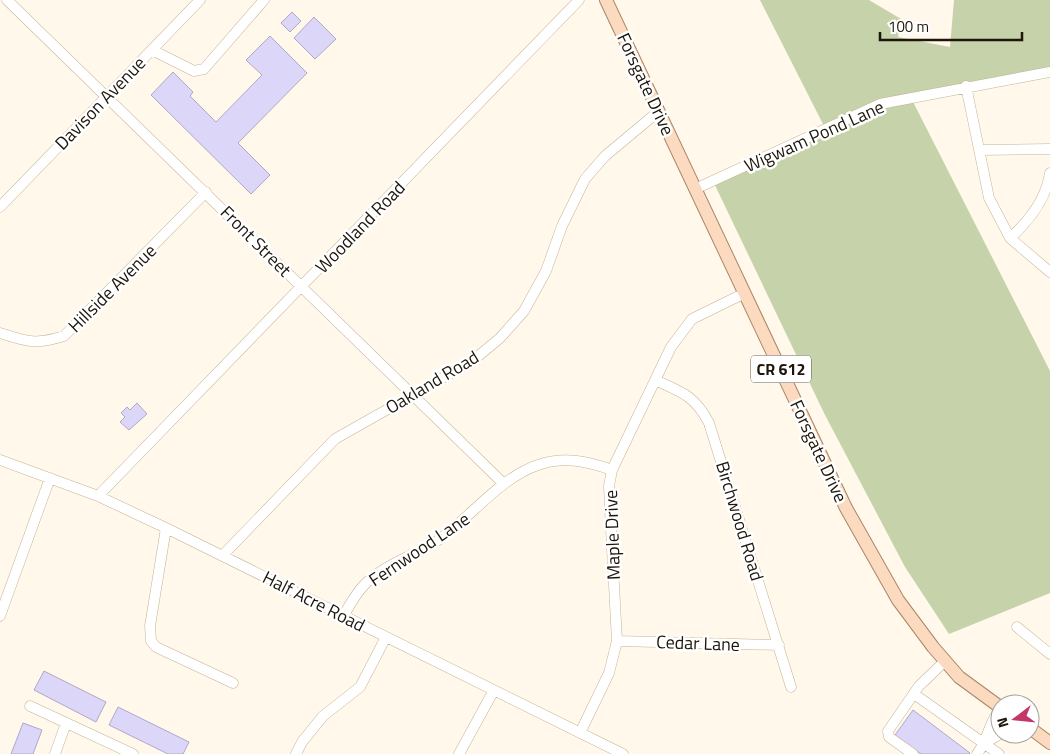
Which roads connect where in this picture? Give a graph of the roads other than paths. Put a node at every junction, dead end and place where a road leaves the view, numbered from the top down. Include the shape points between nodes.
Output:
1 (6, 0) edge
2 (200, 0) edge
3 (264, 0) edge
4 (579, 0) edge
5 (606, 0) edge
6 (152, 50) junction
7 (1050, 72) edge
8 (966, 86) junction
9 (107, 96) junction
10 (659, 110) junction
11 (1050, 149) edge
12 (979, 150) junction
13 (1050, 173) edge
14 (694, 189) junction
15 (206, 192) junction
16 (0, 207) edge
17 (1010, 238) junction
18 (1050, 272) edge
19 (302, 287) junction
20 (745, 292) junction
21 (0, 333) edge
22 (655, 380) junction
23 (413, 395) junction
24 (0, 460) edge
25 (612, 470) junction
26 (50, 478) junction
27 (504, 484) junction
28 (98, 496) junction
29 (166, 528) junction
30 (223, 555) junction
31 (344, 615) junction
32 (0, 616) edge
33 (1017, 627) dead end
34 (386, 637) junction
35 (617, 641) junction
36 (779, 645) junction
37 (1050, 654) edge
38 (945, 661) junction
39 (234, 683) dead end
40 (791, 687) dead end
41 (494, 690) junction
42 (914, 694) junction
43 (990, 700) edge
44 (30, 706) dead end
45 (66, 723) junction
46 (990, 727) edge
47 (580, 733) junction
48 (990, 740) edge
49 (985, 743) junction
50 (55, 754) edge
51 (133, 754) edge
52 (296, 754) edge
53 (459, 754) edge
54 (624, 754) edge
55 (913, 754) edge
56 (978, 754) edge
57 (1000, 754) edge

1 - 9 street, Front Street
2 - 6 street, Davison Avenue
3 - 6 street via 204,69 194,71
4 - 19 street, Woodland Road
5 - 10 main road, Forsgate Drive / CR 612
6 - 9 street, Davison Avenue
7 - 8 street, Wigwam Pond Lane
8 - 12 street
8 - 14 street, Wigwam Pond Lane via 880,104
9 - 15 street, Front Street
9 - 16 street, Davison Avenue
10 - 14 main road, Forsgate Drive / CR 612
10 - 23 street, Oakland Road via 605,156 585,179 562,226 546,271 524,311 500,338 471,362
11 - 12 street
12 - 17 street via 989,198
13 - 17 street via 1040,204 1025,226
14 - 20 main road, Forsgate Drive / CR 612
15 - 19 street, Front Street
15 - 21 street, Hillside Avenue via 64,336 30,343
17 - 18 street
19 - 23 street, Front Street
19 - 28 street, Woodland Road
20 - 22 street, Maple Drive via 692,319 671,347
20 - 38 main road, Forsgate Drive / CR 612 via 846,508 898,600
22 - 25 street, Maple Drive
22 - 36 street, Birchwood Road via 684,393 701,406 709,423
23 - 27 street, Front Street
23 - 30 street, Oakland Road via 335,439
24 - 26 street, Half Acre Road
25 - 27 street, Fernwood Lane via 578,460 557,460 521,472
25 - 35 street, Maple Drive via 610,510
26 - 28 street, Half Acre Road
26 - 32 street
27 - 31 street, Fernwood Lane via 466,520 366,583
28 - 29 street, Half Acre Road
29 - 30 street, Half Acre Road
29 - 39 street via 150,626 151,641 156,647
30 - 31 street, Half Acre Road
31 - 34 street, Half Acre Road
33 - 37 street
34 - 41 street, Half Acre Road
34 - 52 street via 360,687 323,716
35 - 36 street, Cedar Lane
35 - 47 street, Maple Drive via 609,673
36 - 40 street, Birchwood Road
38 - 42 street
38 - 43 main road, Forsgate Drive / CR 612 via 959,677
41 - 47 street, Half Acre Road
41 - 53 street
42 - 49 street
42 - 55 street via 888,730 889,737
44 - 45 street
45 - 50 street
45 - 51 street
46 - 49 street
47 - 54 street, Half Acre Road
48 - 49 street
49 - 56 street
49 - 57 street

